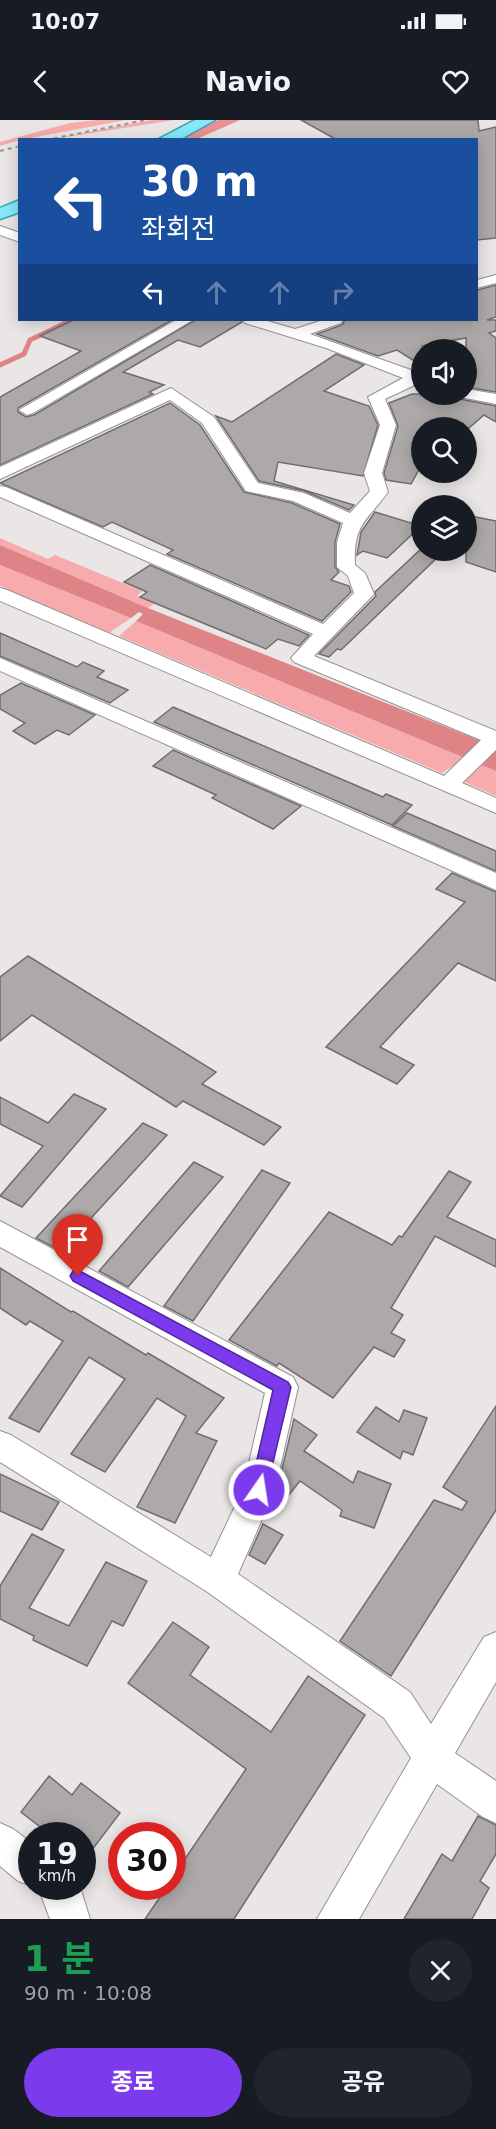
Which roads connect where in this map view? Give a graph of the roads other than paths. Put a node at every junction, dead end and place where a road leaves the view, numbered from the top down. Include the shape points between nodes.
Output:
1 (207, 120) edge
2 (169, 138) edge
3 (18, 206) edge
4 (0, 214) edge
5 (0, 230) edge
6 (18, 237) edge
7 (496, 279) edge
8 (478, 284) edge
9 (184, 321) edge
10 (253, 321) edge
11 (333, 321) edge
12 (154, 322) dead end
13 (170, 329) junction
14 (295, 334) junction
15 (411, 376) edge
16 (411, 383) edge
17 (477, 396) edge
18 (496, 399) edge
19 (27, 410) dead end
20 (0, 474) edge
21 (0, 491) edge
22 (352, 520) junction
23 (0, 594) edge
24 (325, 632) junction
25 (0, 664) edge
26 (486, 748) edge
27 (447, 785) junction
28 (496, 806) edge
29 (496, 882) edge
30 (0, 1233) edge
31 (0, 1445) edge
32 (218, 1580) junction
33 (496, 1649) edge
34 (433, 1759) junction
35 (496, 1804) edge
36 (0, 1842) edge
37 (18, 1856) edge
38 (65, 1900) edge
39 (70, 1919) edge
40 (337, 1919) edge

1 - 2 main road
3 - 4 main road
5 - 6 street
7 - 8 street
9 - 13 street
10 - 14 street
11 - 14 street
12 - 13 street
13 - 19 street
14 - 15 street
16 - 22 street via 376,398 388,425 373,473 379,492
17 - 18 street
20 - 22 street via 171,393 208,420 252,487 298,497
21 - 24 street
22 - 24 street via 344,544 346,567 356,573 364,594
23 - 27 street
24 - 26 street via 301,658
25 - 29 street
26 - 27 street
27 - 28 street
30 - 32 street via 282,1387 259,1490
31 - 32 street
32 - 34 street via 397,1706
33 - 34 street
34 - 35 street
34 - 40 street
36 - 37 street
38 - 39 street

